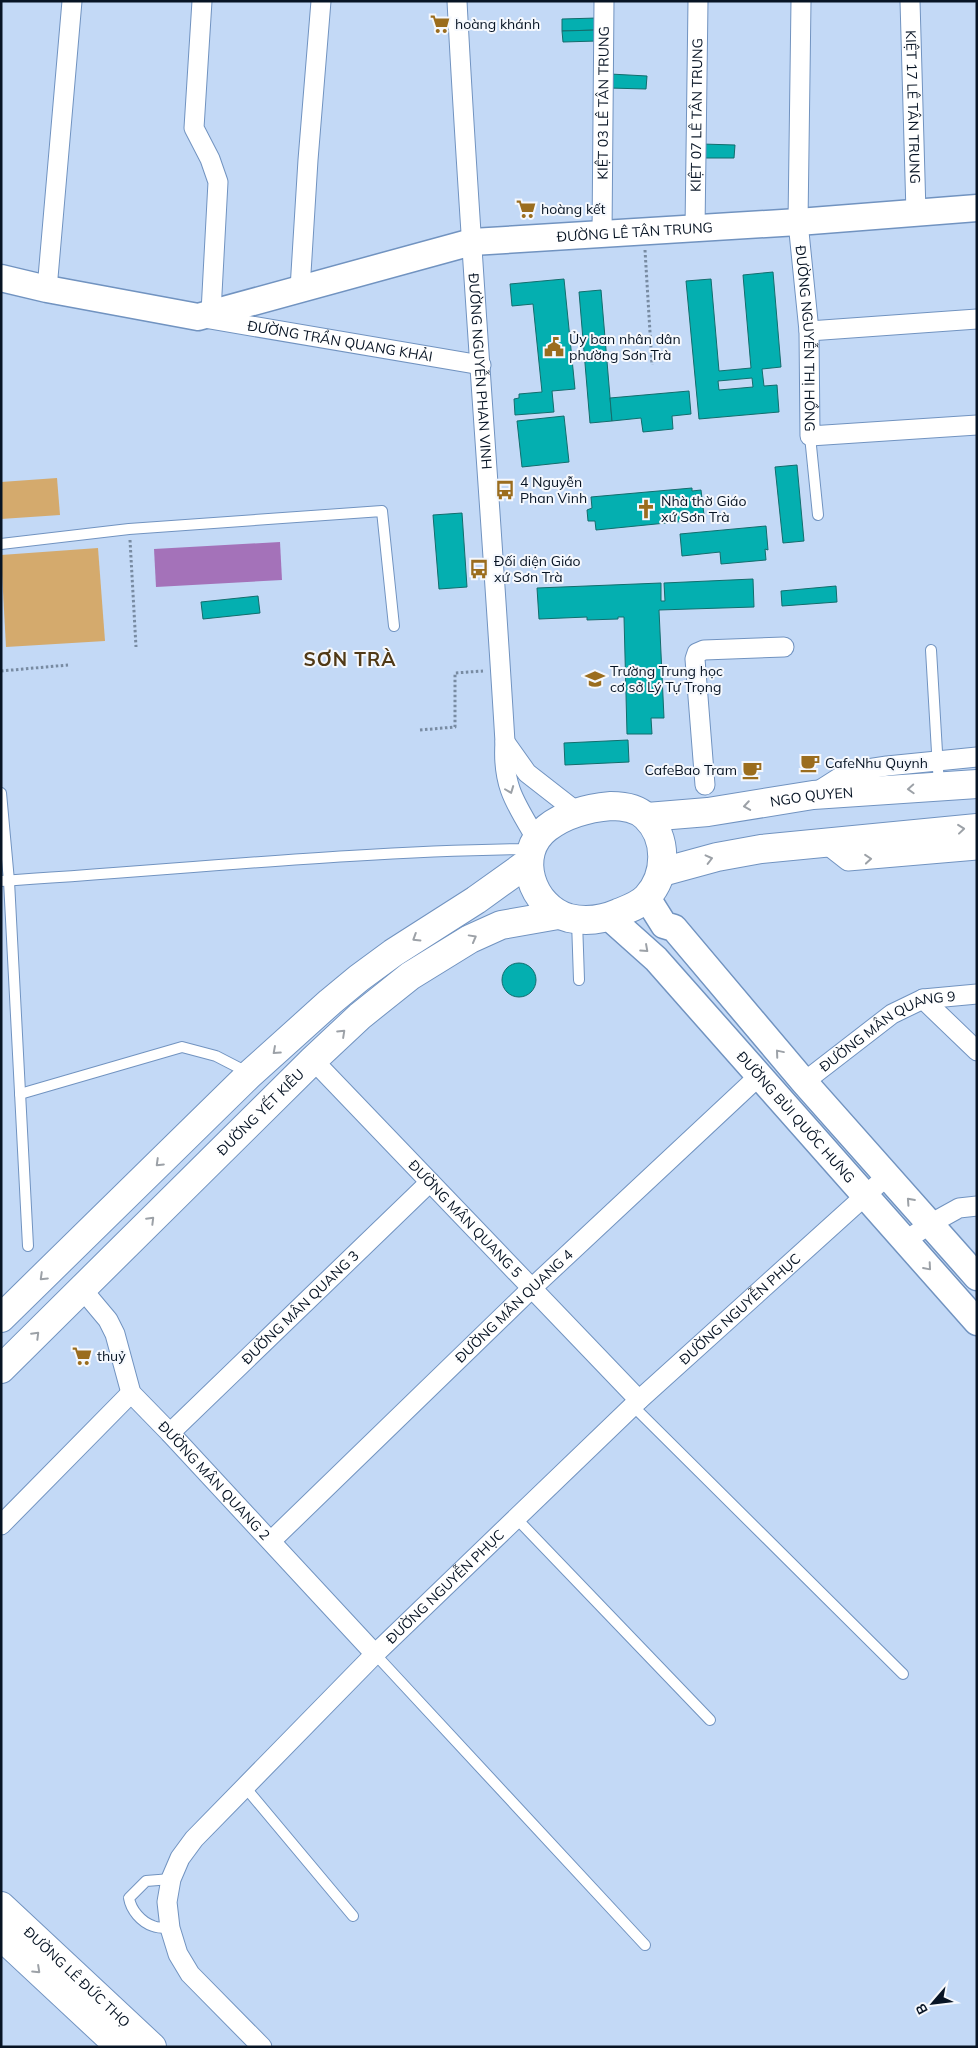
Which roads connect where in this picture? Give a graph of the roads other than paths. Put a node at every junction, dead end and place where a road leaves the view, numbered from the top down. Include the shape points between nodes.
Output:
1 (72, 1) edge
2 (202, 1) edge
3 (321, 1) edge
4 (457, 1) edge
5 (604, 1) edge
6 (698, 1) edge
7 (801, 1) edge
8 (910, 1) edge
9 (977, 208) edge
10 (916, 213) junction
11 (798, 222) junction
12 (694, 229) junction
13 (602, 234) junction
14 (472, 242) junction
15 (1, 278) edge
16 (47, 289) junction
17 (300, 290) junction
18 (204, 315) junction
19 (977, 319) edge
20 (809, 331) junction
21 (481, 365) junction
22 (977, 425) edge
23 (810, 436) junction
24 (818, 515) dead end
25 (1, 544) edge
26 (394, 626) dead end
27 (784, 647) dead end
28 (930, 650) dead end
29 (505, 742) junction
30 (977, 757) edge
31 (939, 760) junction
32 (977, 784) edge
33 (704, 785) dead end
34 (940, 787) junction
35 (1, 793) edge
36 (813, 795) junction
37 (577, 812) junction
38 (647, 817) junction
39 (977, 828) edge
40 (825, 843) junction
41 (532, 850) junction
42 (977, 850) edge
43 (662, 872) junction
44 (5, 881) edge
45 (646, 898) junction
46 (568, 917) junction
47 (609, 917) junction
48 (579, 980) dead end
49 (977, 994) edge
50 (923, 999) junction
51 (977, 1051) edge
52 (314, 1060) junction
53 (250, 1074) junction
54 (759, 1076) junction
55 (804, 1082) junction
56 (20, 1094) junction
57 (887, 1176) junction
58 (430, 1182) junction
59 (865, 1195) junction
60 (968, 1207) edge
61 (977, 1216) edge
62 (930, 1224) junction
63 (905, 1240) junction
64 (28, 1246) dead end
65 (977, 1277) edge
66 (532, 1288) junction
67 (82, 1289) junction
68 (3, 1315) edge
69 (977, 1322) edge
70 (1, 1369) edge
71 (131, 1393) junction
72 (636, 1403) junction
73 (170, 1433) junction
74 (516, 1518) junction
75 (1, 1525) edge
76 (271, 1541) junction
77 (375, 1654) junction
78 (903, 1674) dead end
79 (710, 1720) dead end
80 (245, 1786) junction
81 (171, 1879) junction
82 (1, 1906) edge
83 (353, 1916) dead end
84 (170, 1928) junction
85 (1, 1936) edge
86 (645, 1945) dead end
87 (120, 2047) edge
88 (152, 2047) edge
89 (262, 2047) edge

1 - 16 street
2 - 18 street via 194,128 218,182
3 - 17 street
4 - 14 street, ĐƯỜNG NGUYỄN PHAN VINH
5 - 13 street, KIỆT 03 LÊ TÂN TRUNG
6 - 12 street, KIỆT 07 LÊ TÂN TRUNG
7 - 11 street
8 - 10 street, KIỆT 17 LÊ TÂN TRUNG
9 - 10 street, ĐƯỜNG LÊ TÂN TRUNG
10 - 11 street, ĐƯỜNG LÊ TÂN TRUNG
11 - 12 street, ĐƯỜNG LÊ TÂN TRUNG
11 - 20 street, ĐƯỜNG NGUYỄN THỊ HỒNG
12 - 13 street, ĐƯỜNG LÊ TÂN TRUNG
13 - 14 street, ĐƯỜNG LÊ TÂN TRUNG
14 - 17 street, ĐƯỜNG TRẦN QUANG KHẢI
14 - 21 street, ĐƯỜNG NGUYỄN PHAN VINH
15 - 16 street, ĐƯỜNG TRẦN QUANG KHẢI
16 - 18 street, ĐƯỜNG TRẦN QUANG KHẢI
17 - 18 street, ĐƯỜNG TRẦN QUANG KHẢI
18 - 21 street, ĐƯỜNG TRẦN QUANG KHẢI
19 - 20 street
20 - 23 street, ĐƯỜNG NGUYỄN THỊ HỒNG
21 - 29 street, ĐƯỜNG NGUYỄN PHAN VINH
22 - 23 street, ĐƯỜNG NGUYỄN THỊ HỒNG
23 - 24 lane
25 - 26 lane via 129,529 382,511
27 - 33 street via 704,650 697,653
28 - 31 lane
29 - 37 street, ĐƯỜNG NGUYỄN PHAN VINH via 532,777
29 -> 41 street, ĐƯỜNG NGUYỄN PHAN VINH via 504,768
30 - 31 street
31 - 34 lane
31 - 36 street via 848,772
32 - 34 main road, NGO QUYEN
34 -> 36 main road, NGO QUYEN
35 - 44 lane
36 -> 38 main road, NGO QUYEN via 708,812
37 - 38 main road via 596,807 623,806
37 - 41 main road via 546,828
38 - 43 main road via 661,846
40 -> 39 main road
40 -> 42 street via 848,861
43 -> 40 main road via 761,849
41 - 44 lane via 458,850
41 - 46 main road via 531,878 536,892 545,904
41 -> 53 main road via 476,900 358,978
43 - 45 main road
44 - 56 lane
45 - 47 main road
55 -> 45 street, ĐƯỜNG BÙI QUỐC HƯNG via 674,928 664,925
46 - 47 main road via 594,920
46 - 48 lane
52 -> 46 main road, ĐƯỜNG YẾT KIÊU via 360,1016 410,976 470,939 501,925
47 -> 54 street, ĐƯỜNG BÙI QUỐC HƯNG via 656,959
49 - 50 street, ĐƯỜNG MÂN QUANG 9
50 - 51 street
50 - 55 street, ĐƯỜNG MÂN QUANG 9 via 892,1014
52 - 58 street, ĐƯỜNG MÂN QUANG 5
67 -> 52 main road, ĐƯỜNG YẾT KIÊU
53 - 56 lane via 216,1056 182,1047
53 -> 68 main road
54 - 59 street, ĐƯỜNG BÙI QUỐC HƯNG
54 - 66 street, ĐƯỜNG MÂN QUANG 4
55 - 57 street, ĐƯỜNG BÙI QUỐC HƯNG
56 - 64 lane
57 - 59 street, ĐƯỜNG NGUYỄN PHỤC
62 -> 57 street, ĐƯỜNG BÙI QUỐC HƯNG
58 - 66 street, ĐƯỜNG MÂN QUANG 5
58 - 73 street, ĐƯỜNG MÂN QUANG 3
59 - 63 street, ĐƯỜNG BÙI QUỐC HƯNG
59 - 72 street, ĐƯỜNG NGUYỄN PHỤC
60 - 61 lane
60 - 62 street
62 - 63 street
62 - 65 street, ĐƯỜNG BÙI QUỐC HƯNG
63 -> 69 street, ĐƯỜNG BÙI QUỐC HƯNG
66 - 72 street, ĐƯỜNG MÂN QUANG 5
66 - 76 street, ĐƯỜNG MÂN QUANG 4
70 -> 67 main road, ĐƯỜNG YẾT KIÊU
67 - 71 street via 116,1334
71 - 73 street, ĐƯỜNG MÂN QUANG 2
71 - 75 street
72 - 74 street, ĐƯỜNG NGUYỄN PHỤC
72 - 78 lane
73 - 76 street, ĐƯỜNG MÂN QUANG 2
74 - 77 street, ĐƯỜNG NGUYỄN PHỤC
74 - 79 lane
76 - 77 street, ĐƯỜNG MÂN QUANG 2
77 - 80 street, ĐƯỜNG NGUYỄN PHỤC
77 - 86 lane
80 - 81 street, ĐƯỜNG NGUYỄN PHỤC via 194,1839 180,1858
80 - 83 lane
81 - 84 street, ĐƯỜNG NGUYỄN PHỤC via 167,1902
81 - 84 lane via 146,1881 129,1898 130,1907 140,1917 153,1926
82 - 88 main road, ĐƯỜNG LÊ ĐỨC THỌ
84 - 89 street, ĐƯỜNG NGUYỄN PHỤC via 178,1954 190,1974
85 -> 87 main road, ĐƯỜNG LÊ ĐỨC THỌ

